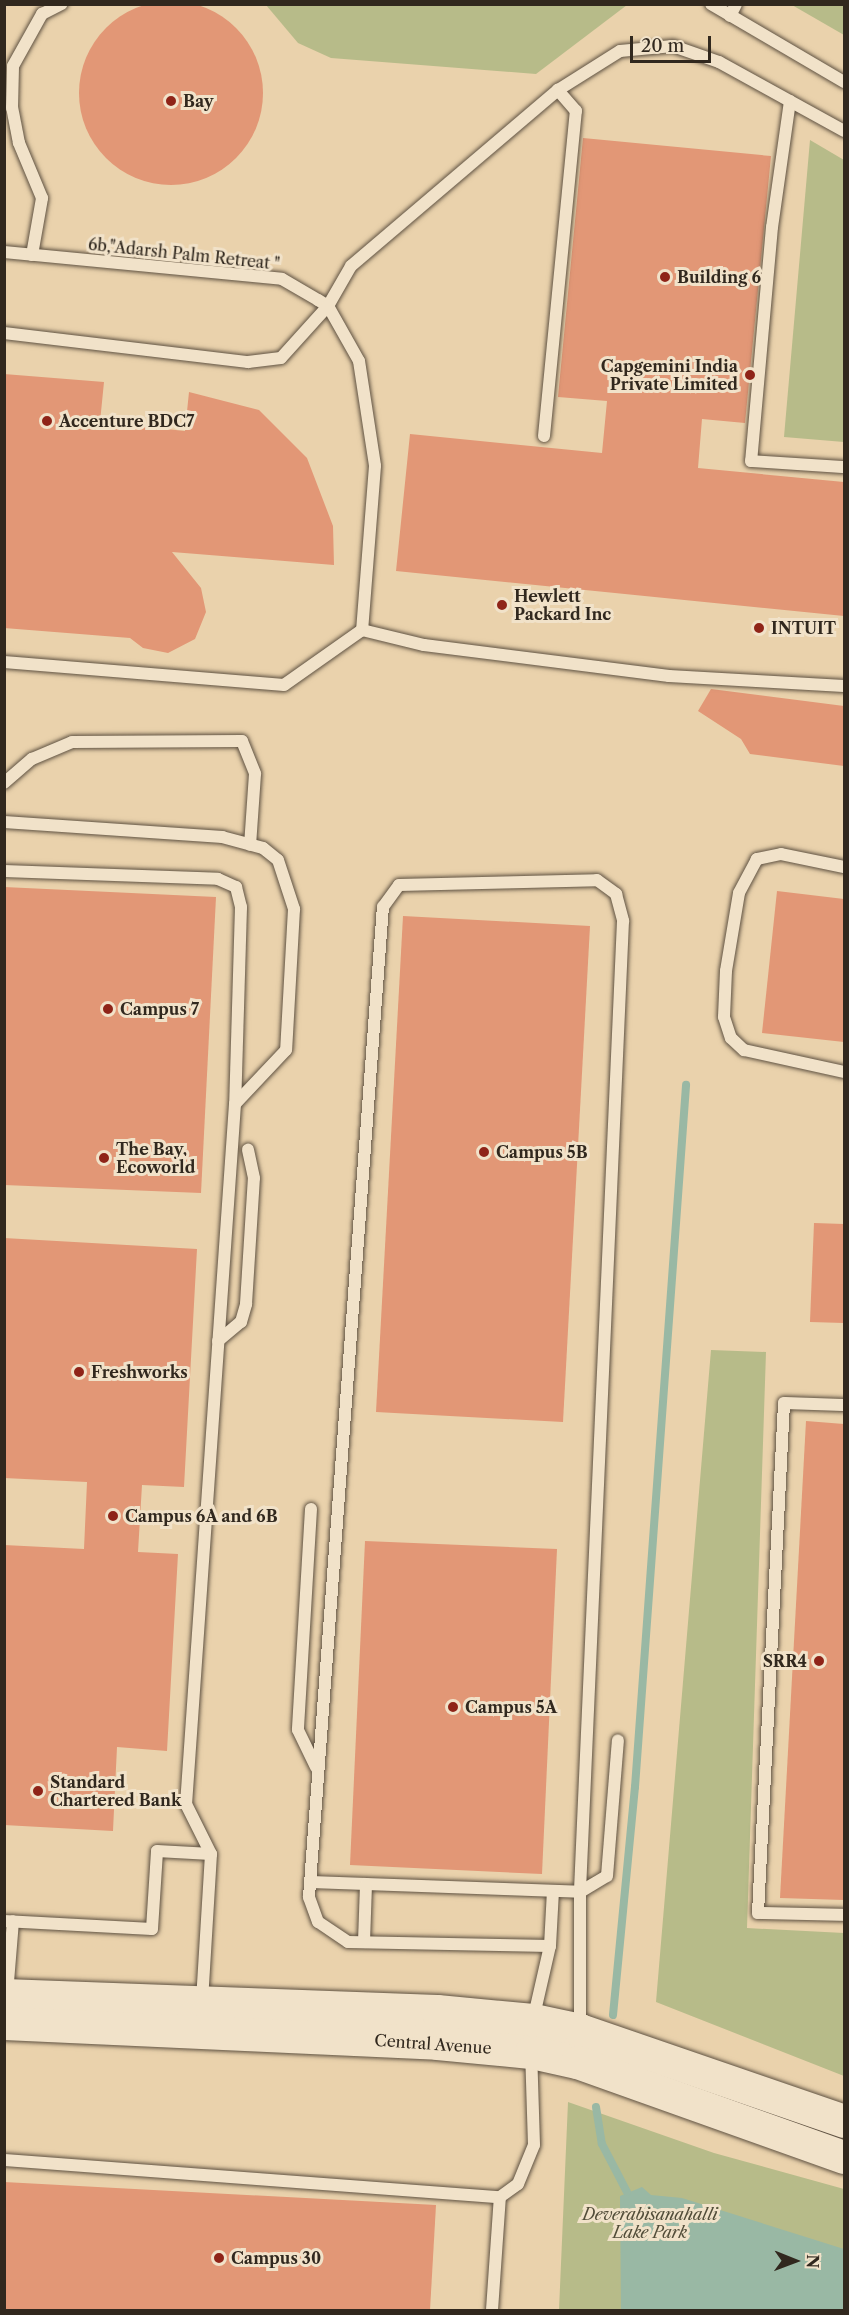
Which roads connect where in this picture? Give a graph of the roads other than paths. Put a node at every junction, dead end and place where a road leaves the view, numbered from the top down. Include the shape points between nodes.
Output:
1 (62, 4) edge
2 (711, 4) edge
3 (733, 10) edge
4 (844, 82) edge
5 (558, 90) junction
6 (790, 101) junction
7 (844, 131) edge
8 (4, 252) edge
9 (32, 255) junction
10 (328, 306) junction
11 (4, 333) edge
12 (544, 436) dead end
13 (844, 467) edge
14 (362, 630) junction
15 (4, 662) edge
16 (844, 686) edge
17 (4, 783) edge
18 (4, 822) edge
19 (250, 845) junction
20 (844, 867) edge
21 (4, 871) edge
22 (844, 1072) edge
23 (235, 1104) junction
24 (248, 1150) dead end
25 (218, 1341) junction
26 (844, 1405) edge
27 (311, 1509) dead end
28 (618, 1740) dead end
29 (317, 1769) junction
30 (211, 1854) junction
31 (311, 1882) junction
32 (366, 1884) junction
33 (553, 1891) junction
34 (580, 1892) junction
35 (844, 1915) edge
36 (8, 1921) edge
37 (364, 1942) junction
38 (550, 1946) junction
39 (5, 2005) edge
40 (202, 2005) junction
41 (580, 2030) junction
42 (532, 2036) junction
43 (844, 2121) edge
44 (844, 2157) edge
45 (4, 2160) edge
46 (500, 2197) junction
47 (492, 2310) edge

1 - 9 lane via 42,14 13,66 12,108 20,143 42,198
2 - 3 lane
3 - 4 lane
5 - 6 lane via 620,51 673,46 719,62
5 - 10 lane via 351,266
5 - 12 lane via 576,111
6 - 7 lane
6 - 13 lane via 772,226 751,460
8 - 9 lane, 6b,"Adarsh Palm Retreat "
9 - 10 lane, 6b,"Adarsh Palm Retreat " via 282,279
10 - 11 lane via 281,358 248,362
10 - 14 lane via 359,361 375,466
14 - 15 lane via 284,685
14 - 16 lane via 424,645 669,676
17 - 19 lane via 32,759 72,742 242,741 255,774
18 - 19 lane via 222,837
19 - 23 lane via 278,860 294,909 286,1050
20 - 22 lane via 781,854 757,859 739,893 724,1017 731,1038 744,1050
21 - 23 lane via 218,879 236,887 241,907
23 - 25 lane
24 - 25 lane via 254,1178 246,1304 241,1323
25 - 30 lane via 186,1804
26 - 35 lane via 784,1403 758,1913
27 - 29 lane via 298,1730
28 - 34 lane via 607,1876
29 - 31 lane
29 - 34 lane via 382,907 399,885 597,880 616,894 623,921
30 - 36 lane via 157,1851 152,1929
30 - 40 lane
31 - 32 lane
31 - 37 lane via 309,1897 318,1922 336,1937
32 - 33 lane
32 - 37 lane
33 - 34 lane
33 - 38 lane
34 - 41 lane
36 - 39 lane
37 - 38 lane
38 - 42 lane
39 - 40 street, Central Avenue
39 - 42 street, Central Avenue via 437,2043
40 - 42 street, Central Avenue via 437,2011
41 - 42 street, Central Avenue
41 - 43 street, Central Avenue
42 - 44 street, Central Avenue via 577,2062
42 - 46 lane via 534,2145 518,2184
45 - 46 lane
46 - 47 lane

